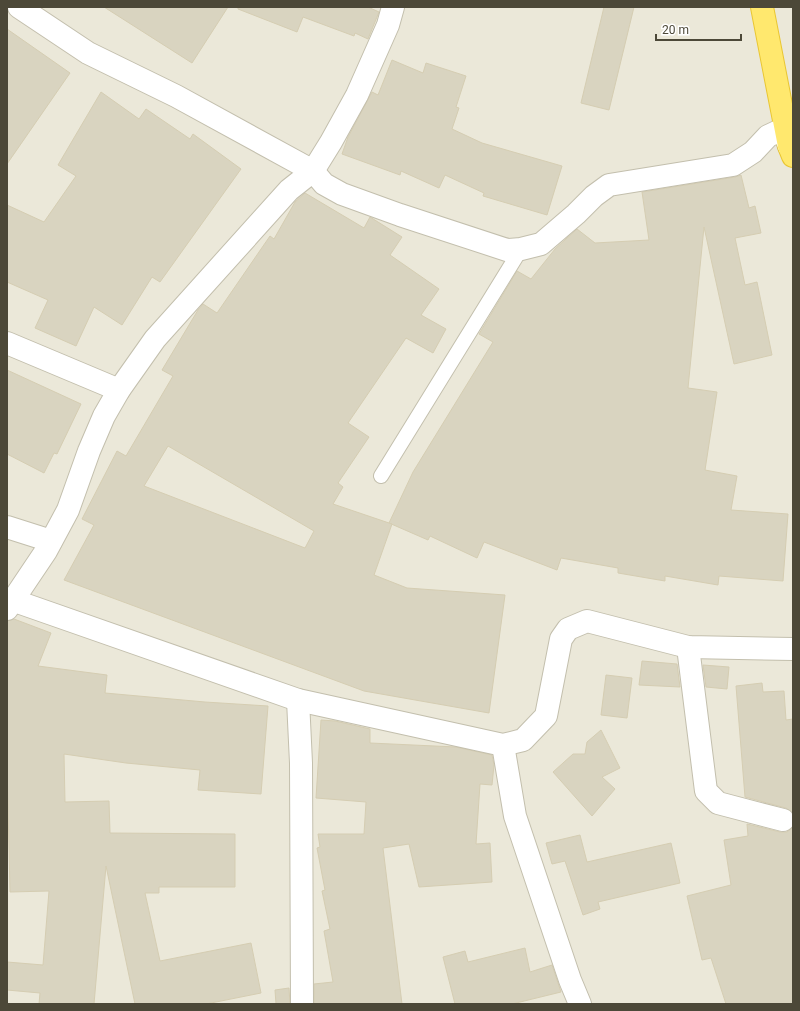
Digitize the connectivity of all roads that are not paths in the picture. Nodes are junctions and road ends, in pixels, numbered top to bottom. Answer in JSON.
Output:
{"nodes":[{"id":1,"x":19,"y":7,"type":"edge"},
{"id":2,"x":393,"y":7,"type":"edge"},
{"id":3,"x":762,"y":7,"type":"edge"},
{"id":4,"x":791,"y":151,"type":"edge"},
{"id":5,"x":313,"y":170,"type":"junction"},
{"id":6,"x":521,"y":249,"type":"junction"},
{"id":7,"x":7,"y":343,"type":"edge"},
{"id":8,"x":119,"y":390,"type":"junction"},
{"id":9,"x":381,"y":476,"type":"dead end"},
{"id":10,"x":7,"y":526,"type":"edge"},
{"id":11,"x":51,"y":541,"type":"junction"},
{"id":12,"x":10,"y":604,"type":"edge"},
{"id":13,"x":688,"y":647,"type":"junction"},
{"id":14,"x":793,"y":649,"type":"edge"},
{"id":15,"x":298,"y":700,"type":"junction"},
{"id":16,"x":503,"y":745,"type":"junction"},
{"id":17,"x":783,"y":820,"type":"dead end"},
{"id":18,"x":302,"y":1004,"type":"edge"},
{"id":19,"x":580,"y":1004,"type":"edge"}],
"edges":[{"from":1,"to":5,"type":"street"},
{"from":2,"to":5,"type":"street"},
{"from":3,"to":4,"type":"highway"},
{"from":4,"to":6,"type":"street"},
{"from":5,"to":6,"type":"street"},
{"from":5,"to":8,"type":"street"},
{"from":6,"to":9,"type":"lane"},
{"from":7,"to":8,"type":"street"},
{"from":8,"to":11,"type":"street"},
{"from":10,"to":11,"type":"street"},
{"from":11,"to":12,"type":"street"},
{"from":12,"to":15,"type":"street"},
{"from":13,"to":14,"type":"street"},
{"from":13,"to":16,"type":"street"},
{"from":13,"to":17,"type":"street"},
{"from":15,"to":16,"type":"street"},
{"from":15,"to":18,"type":"street"},
{"from":16,"to":19,"type":"street"}]}
